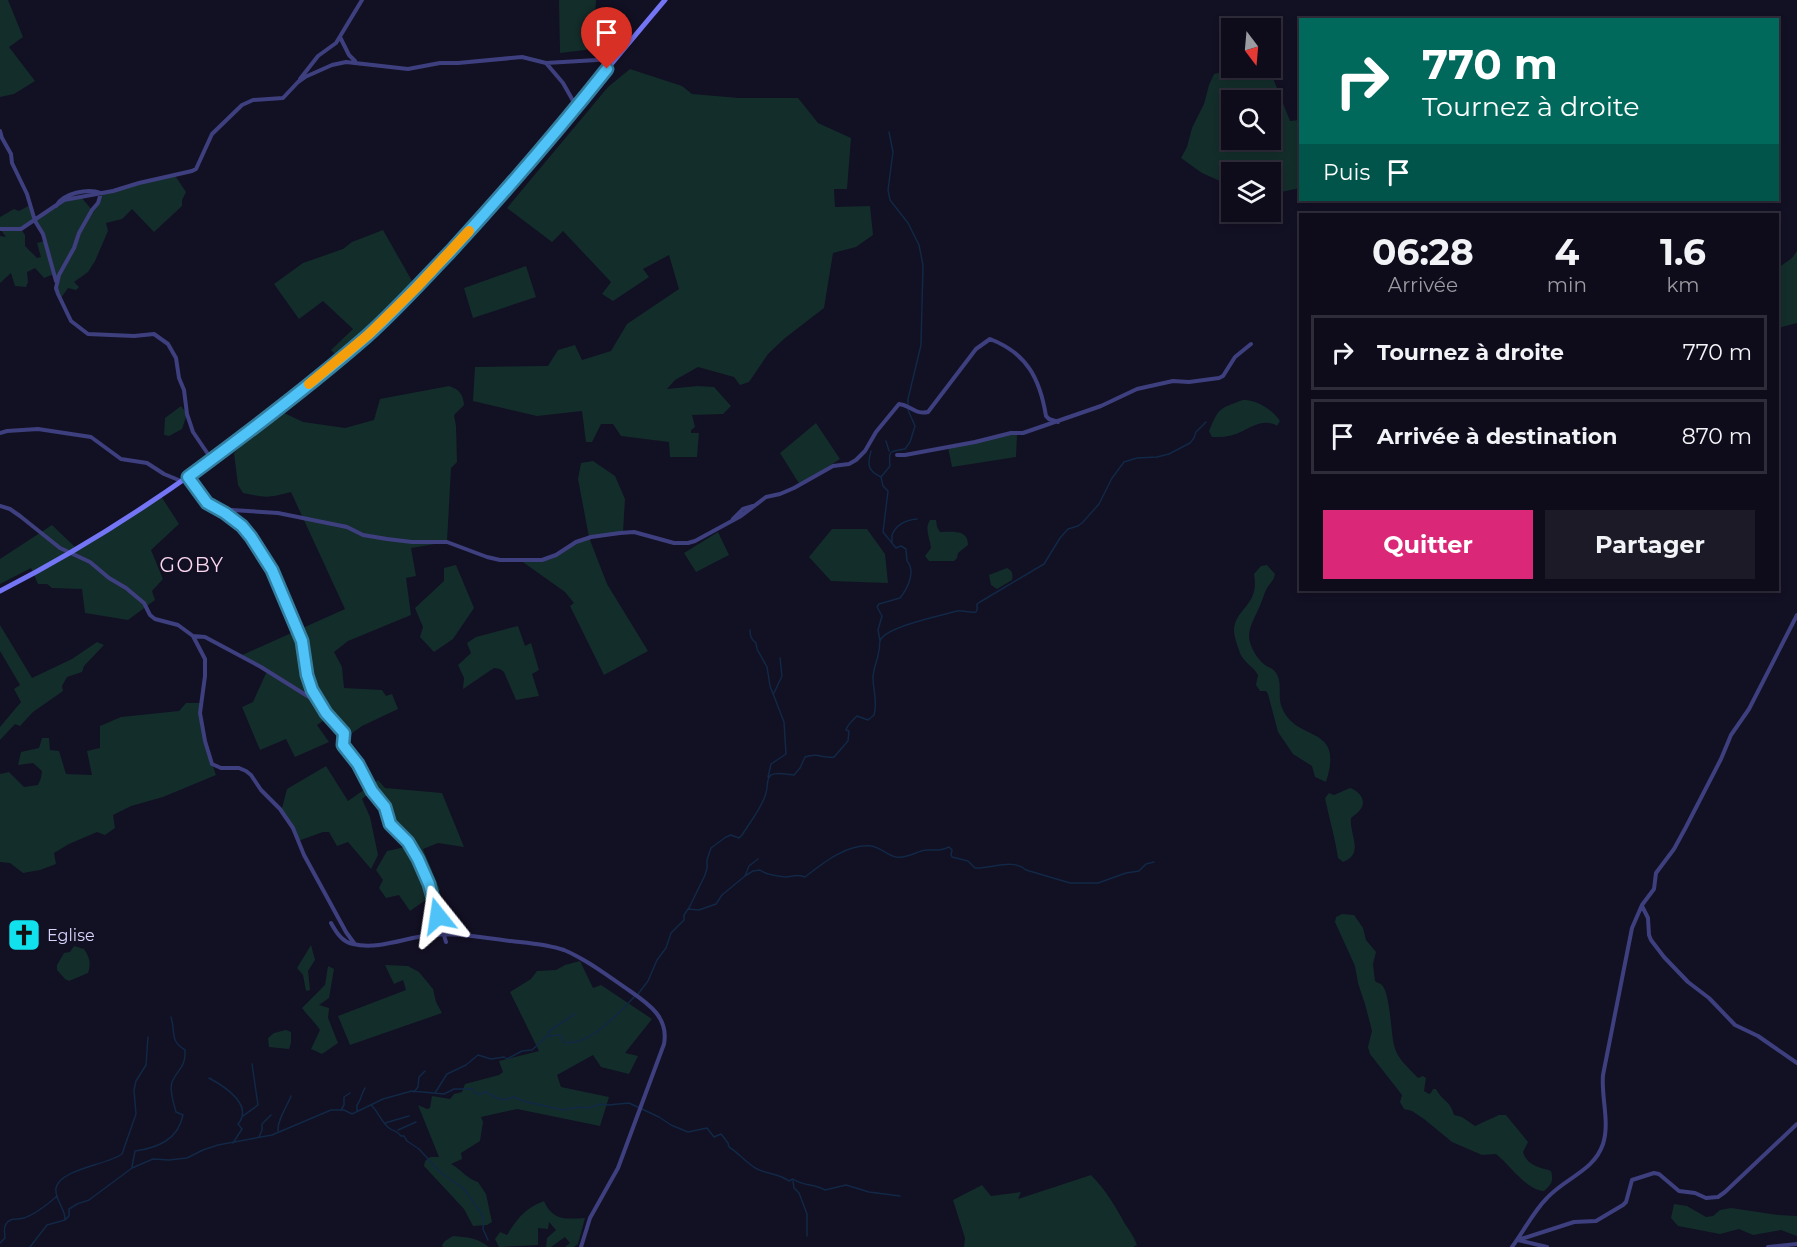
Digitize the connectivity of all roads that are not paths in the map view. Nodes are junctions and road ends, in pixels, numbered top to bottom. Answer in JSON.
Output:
{"nodes":[{"id":1,"x":362,"y":0,"type":"edge"},
{"id":2,"x":665,"y":0,"type":"edge"},
{"id":3,"x":340,"y":36,"type":"junction"},
{"id":4,"x":614,"y":59,"type":"junction"},
{"id":5,"x":356,"y":62,"type":"junction"},
{"id":6,"x":546,"y":63,"type":"junction"},
{"id":7,"x":298,"y":82,"type":"junction"},
{"id":8,"x":576,"y":106,"type":"junction"},
{"id":9,"x":0,"y":131,"type":"edge"},
{"id":10,"x":101,"y":193,"type":"junction"},
{"id":11,"x":35,"y":221,"type":"junction"},
{"id":12,"x":0,"y":229,"type":"edge"},
{"id":13,"x":56,"y":282,"type":"junction"},
{"id":14,"x":1251,"y":344,"type":"dead end"},
{"id":15,"x":1058,"y":422,"type":"junction"},
{"id":16,"x":0,"y":433,"type":"edge"},
{"id":17,"x":897,"y":455,"type":"dead end"},
{"id":18,"x":212,"y":460,"type":"junction"},
{"id":19,"x":188,"y":477,"type":"junction"},
{"id":20,"x":183,"y":481,"type":"junction"},
{"id":21,"x":0,"y":506,"type":"edge"},
{"id":22,"x":216,"y":509,"type":"junction"},
{"id":23,"x":70,"y":551,"type":"junction"},
{"id":24,"x":0,"y":591,"type":"edge"},
{"id":25,"x":1797,"y":615,"type":"edge"},
{"id":26,"x":193,"y":636,"type":"junction"},
{"id":27,"x":326,"y":713,"type":"junction"},
{"id":28,"x":1642,"y":905,"type":"junction"},
{"id":29,"x":331,"y":923,"type":"dead end"},
{"id":30,"x":443,"y":934,"type":"junction"},
{"id":31,"x":446,"y":942,"type":"dead end"},
{"id":32,"x":360,"y":945,"type":"junction"},
{"id":33,"x":1797,"y":1063,"type":"edge"},
{"id":34,"x":1797,"y":1124,"type":"edge"},
{"id":35,"x":1517,"y":1240,"type":"junction"},
{"id":36,"x":1523,"y":1242,"type":"junction"},
{"id":37,"x":1797,"y":1244,"type":"edge"},
{"id":38,"x":581,"y":1247,"type":"edge"},
{"id":39,"x":1512,"y":1247,"type":"edge"},
{"id":40,"x":1531,"y":1247,"type":"edge"},
{"id":41,"x":1547,"y":1247,"type":"edge"},
{"id":42,"x":1768,"y":1247,"type":"edge"}],
"edges":[{"from":1,"to":3,"type":"street"},
{"from":2,"to":4,"type":"main road"},
{"from":3,"to":5,"type":"street"},
{"from":3,"to":7,"type":"street"},
{"from":4,"to":6,"type":"street"},
{"from":4,"to":8,"type":"main road"},
{"from":5,"to":6,"type":"street"},
{"from":5,"to":7,"type":"street"},
{"from":6,"to":8,"type":"street"},
{"from":7,"to":10,"type":"street"},
{"from":8,"to":18,"type":"main road"},
{"from":9,"to":11,"type":"street"},
{"from":10,"to":11,"type":"street"},
{"from":10,"to":13,"type":"street"},
{"from":11,"to":12,"type":"street"},
{"from":11,"to":13,"type":"street"},
{"from":13,"to":18,"type":"street"},
{"from":14,"to":15,"type":"street"},
{"from":15,"to":17,"type":"street"},
{"from":15,"to":22,"type":"street"},
{"from":16,"to":20,"type":"street"},
{"from":18,"to":19,"type":"main road"},
{"from":19,"to":20,"type":"main road"},
{"from":19,"to":22,"type":"street"},
{"from":20,"to":23,"type":"main road"},
{"from":21,"to":23,"type":"street"},
{"from":22,"to":27,"type":"street"},
{"from":23,"to":24,"type":"main road"},
{"from":23,"to":26,"type":"street"},
{"from":25,"to":28,"type":"street"},
{"from":26,"to":27,"type":"street"},
{"from":26,"to":32,"type":"street"},
{"from":27,"to":30,"type":"street"},
{"from":28,"to":33,"type":"street"},
{"from":28,"to":35,"type":"street"},
{"from":29,"to":32,"type":"street"},
{"from":30,"to":31,"type":"street"},
{"from":30,"to":32,"type":"street"},
{"from":30,"to":38,"type":"street"},
{"from":34,"to":35,"type":"street"},
{"from":35,"to":36,"type":"street"},
{"from":35,"to":39,"type":"street"},
{"from":36,"to":40,"type":"street"},
{"from":36,"to":41,"type":"street"},
{"from":37,"to":42,"type":"street"}]}
